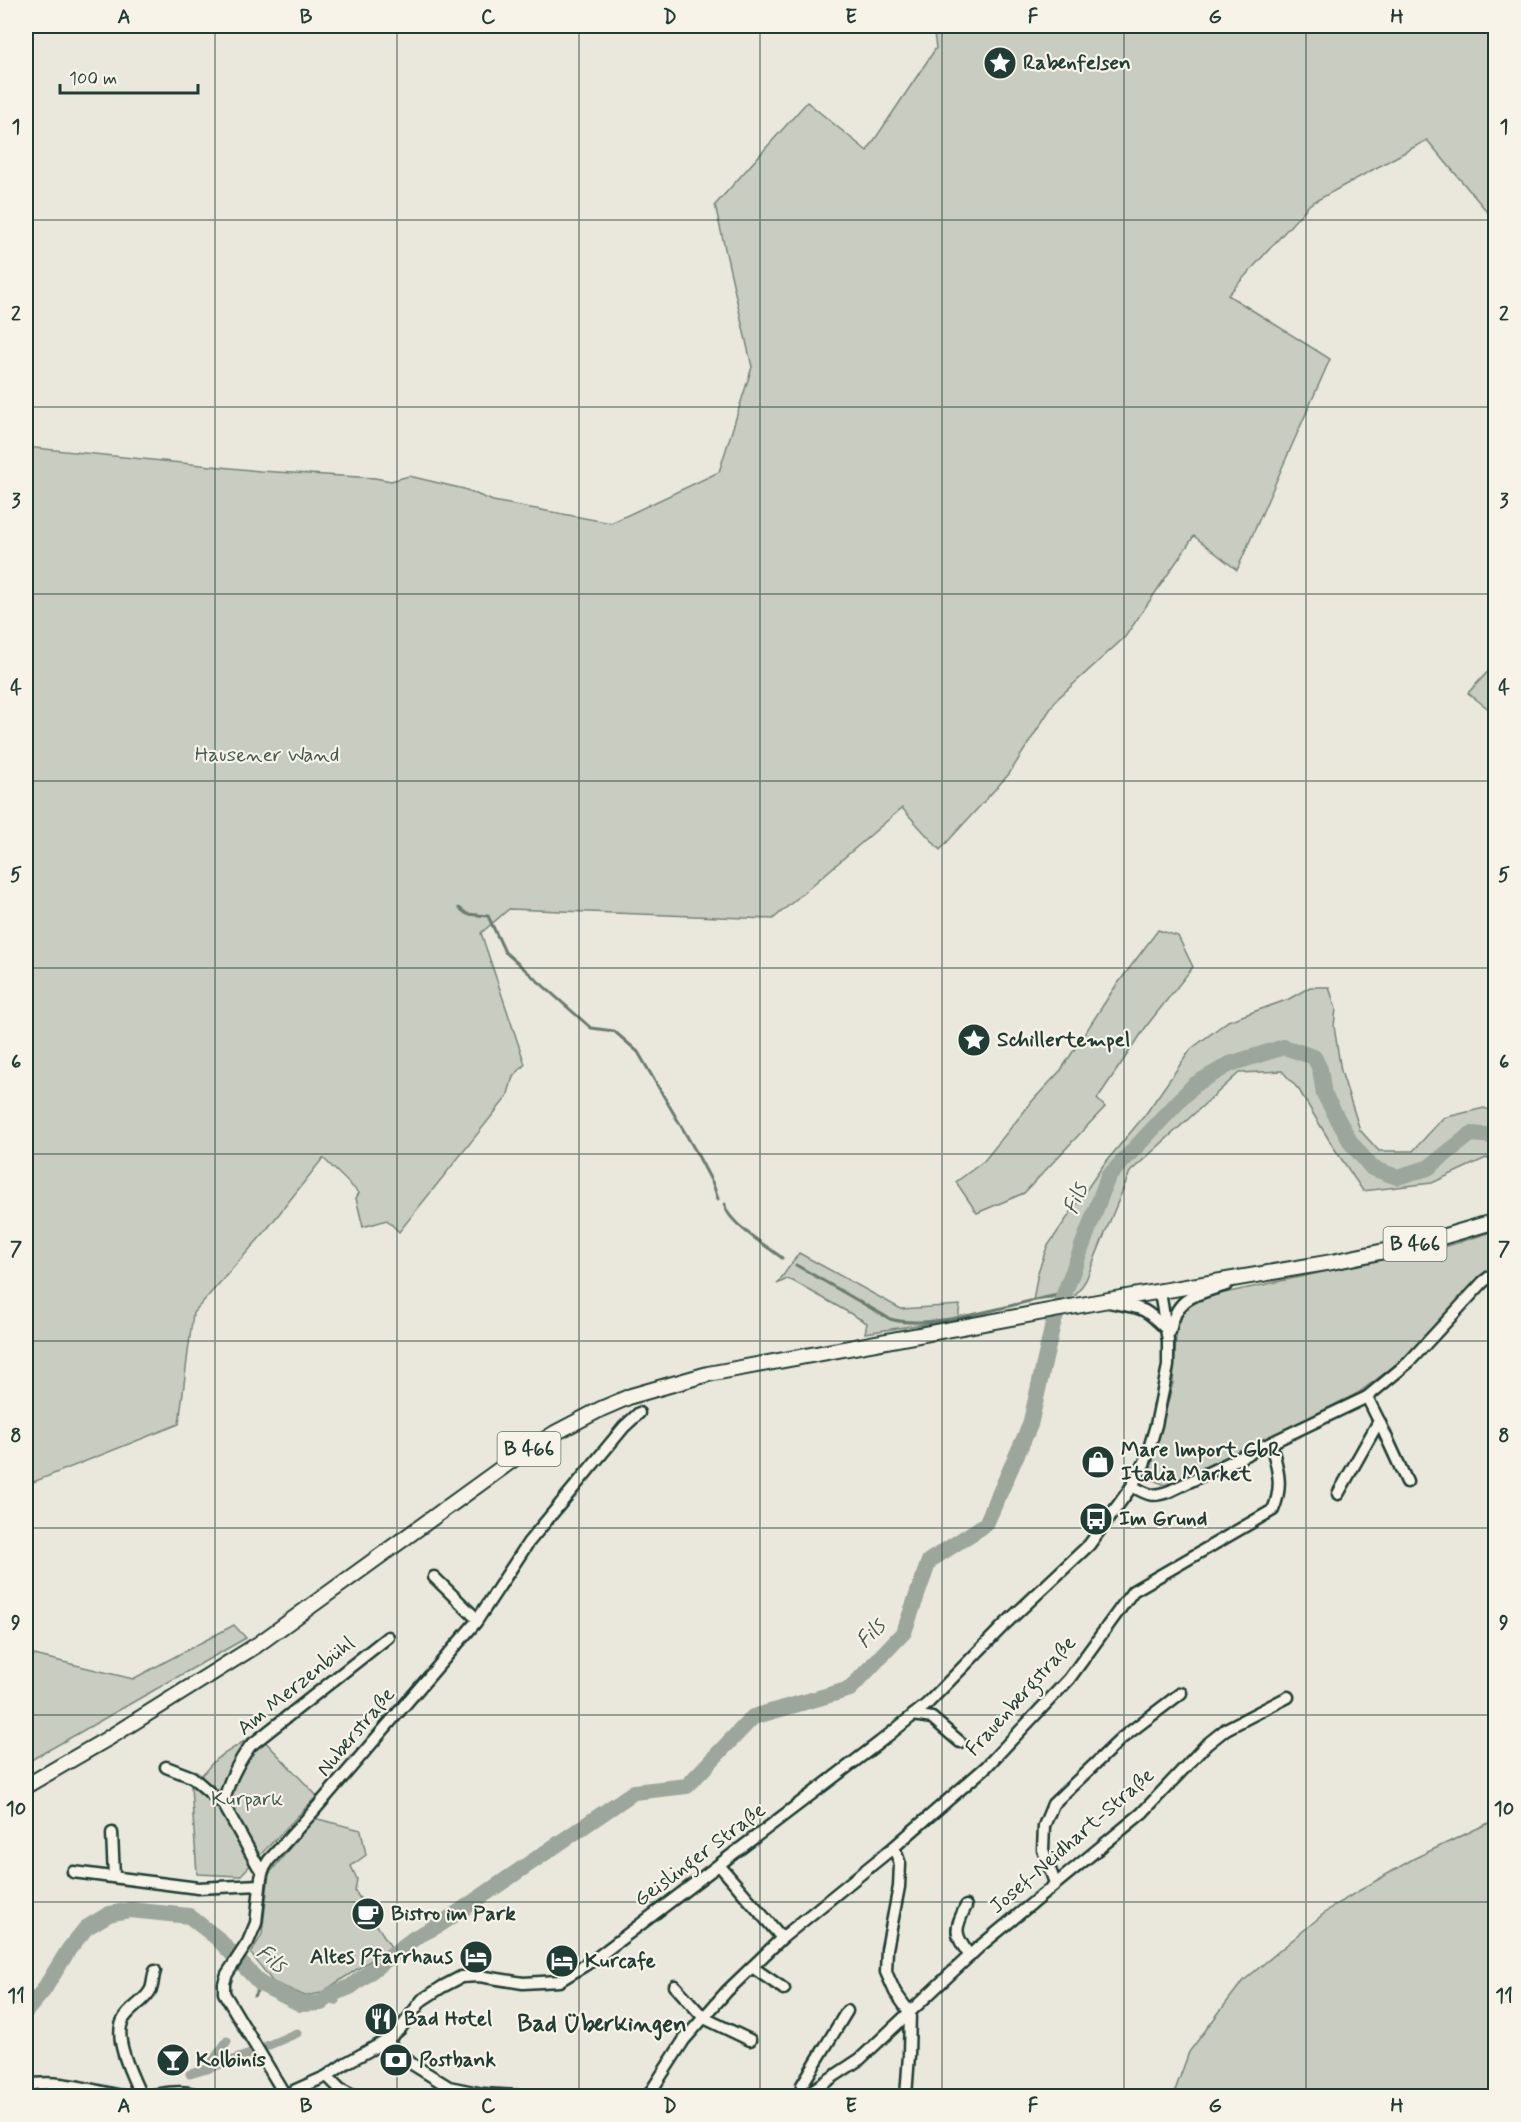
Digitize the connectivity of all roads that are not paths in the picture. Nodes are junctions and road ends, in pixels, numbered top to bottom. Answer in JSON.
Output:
{"nodes":[{"id":1,"x":1496,"y":1221,"type":"edge"},
{"id":2,"x":1496,"y":1272,"type":"edge"},
{"id":3,"x":1255,"y":1276,"type":"junction"},
{"id":4,"x":1160,"y":1292,"type":"junction"},
{"id":5,"x":1103,"y":1301,"type":"junction"},
{"id":6,"x":1166,"y":1329,"type":"junction"},
{"id":7,"x":1168,"y":1341,"type":"junction"},
{"id":8,"x":1367,"y":1397,"type":"junction"},
{"id":9,"x":639,"y":1413,"type":"dead end"},
{"id":10,"x":1379,"y":1421,"type":"junction"},
{"id":11,"x":1271,"y":1443,"type":"junction"},
{"id":12,"x":1407,"y":1482,"type":"dead end"},
{"id":13,"x":1132,"y":1486,"type":"junction"},
{"id":14,"x":1338,"y":1494,"type":"dead end"},
{"id":15,"x":434,"y":1577,"type":"dead end"},
{"id":16,"x":477,"y":1619,"type":"junction"},
{"id":17,"x":388,"y":1637,"type":"dead end"},
{"id":18,"x":1180,"y":1693,"type":"dead end"},
{"id":19,"x":1288,"y":1697,"type":"dead end"},
{"id":20,"x":913,"y":1715,"type":"junction"},
{"id":21,"x":960,"y":1742,"type":"dead end"},
{"id":22,"x":166,"y":1767,"type":"dead end"},
{"id":23,"x":26,"y":1786,"type":"edge"},
{"id":24,"x":224,"y":1805,"type":"junction"},
{"id":25,"x":112,"y":1833,"type":"dead end"},
{"id":26,"x":894,"y":1846,"type":"junction"},
{"id":27,"x":718,"y":1865,"type":"junction"},
{"id":28,"x":263,"y":1870,"type":"junction"},
{"id":29,"x":73,"y":1872,"type":"dead end"},
{"id":30,"x":114,"y":1877,"type":"junction"},
{"id":31,"x":1055,"y":1882,"type":"junction"},
{"id":32,"x":260,"y":1885,"type":"junction"},
{"id":33,"x":966,"y":1906,"type":"dead end"},
{"id":34,"x":782,"y":1938,"type":"junction"},
{"id":35,"x":970,"y":1956,"type":"junction"},
{"id":36,"x":752,"y":1967,"type":"junction"},
{"id":37,"x":155,"y":1971,"type":"dead end"},
{"id":38,"x":675,"y":1986,"type":"dead end"},
{"id":39,"x":784,"y":1989,"type":"dead end"},
{"id":40,"x":847,"y":2010,"type":"dead end"},
{"id":41,"x":910,"y":2013,"type":"junction"},
{"id":42,"x":704,"y":2018,"type":"junction"},
{"id":43,"x":750,"y":2040,"type":"dead end"},
{"id":44,"x":386,"y":2041,"type":"junction"},
{"id":45,"x":327,"y":2076,"type":"junction"},
{"id":46,"x":26,"y":2085,"type":"edge"},
{"id":47,"x":141,"y":2096,"type":"edge"},
{"id":48,"x":284,"y":2096,"type":"edge"},
{"id":49,"x":201,"y":2097,"type":"edge"},
{"id":50,"x":352,"y":2097,"type":"edge"},
{"id":51,"x":518,"y":2097,"type":"edge"},
{"id":52,"x":648,"y":2097,"type":"edge"},
{"id":53,"x":803,"y":2097,"type":"edge"},
{"id":54,"x":906,"y":2097,"type":"edge"}],
"edges":[{"from":1,"to":3,"type":"main road","number":"B 466"},
{"from":2,"to":8,"type":"street"},
{"from":3,"to":4,"type":"main road","number":"B 466"},
{"from":3,"to":7,"type":"street","name":"Geislinger Straße"},
{"from":4,"to":5,"type":"main road","number":"B 466"},
{"from":4,"to":6,"type":"street","name":"Geislinger Straße"},
{"from":5,"to":6,"type":"street"},
{"from":5,"to":23,"type":"main road","number":"B 466"},
{"from":6,"to":7,"type":"street","name":"Geislinger Straße"},
{"from":7,"to":13,"type":"street","name":"Geislinger Straße"},
{"from":8,"to":10,"type":"street"},
{"from":8,"to":11,"type":"street"},
{"from":9,"to":16,"type":"street","name":"Nuberstraße"},
{"from":10,"to":12,"type":"street"},
{"from":10,"to":14,"type":"street"},
{"from":11,"to":13,"type":"street"},
{"from":11,"to":26,"type":"street","name":"Frauenbergstraße"},
{"from":13,"to":20,"type":"street","name":"Geislinger Straße"},
{"from":15,"to":16,"type":"street"},
{"from":16,"to":28,"type":"street","name":"Nuberstraße"},
{"from":17,"to":24,"type":"street","name":"Am Merzenbühl"},
{"from":18,"to":31,"type":"street"},
{"from":19,"to":31,"type":"street","name":"Josef-Neidhart-Straße"},
{"from":20,"to":21,"type":"street"},
{"from":20,"to":27,"type":"street","name":"Geislinger Straße"},
{"from":22,"to":24,"type":"street"},
{"from":24,"to":28,"type":"street"},
{"from":25,"to":30,"type":"street"},
{"from":26,"to":34,"type":"street","name":"Frauenbergstraße"},
{"from":26,"to":41,"type":"street"},
{"from":27,"to":34,"type":"street"},
{"from":27,"to":44,"type":"street","name":"Geislinger Straße"},
{"from":28,"to":32,"type":"street"},
{"from":29,"to":30,"type":"street"},
{"from":30,"to":32,"type":"street"},
{"from":31,"to":35,"type":"street","name":"Josef-Neidhart-Straße"},
{"from":32,"to":48,"type":"street"},
{"from":33,"to":35,"type":"street","name":"Josef-Neidhart-Straße"},
{"from":34,"to":36,"type":"street","name":"Frauenbergstraße"},
{"from":35,"to":41,"type":"street","name":"Josef-Neidhart-Straße"},
{"from":36,"to":39,"type":"street"},
{"from":36,"to":42,"type":"street","name":"Frauenbergstraße"},
{"from":37,"to":47,"type":"street"},
{"from":38,"to":42,"type":"street"},
{"from":40,"to":53,"type":"street","name":"Josef-Neidhart-Straße"},
{"from":41,"to":53,"type":"street","name":"Josef-Neidhart-Straße"},
{"from":41,"to":54,"type":"street"},
{"from":42,"to":43,"type":"street"},
{"from":42,"to":52,"type":"street","name":"Frauenbergstraße"},
{"from":44,"to":45,"type":"street","name":"Geislinger Straße"},
{"from":44,"to":51,"type":"street"},
{"from":45,"to":48,"type":"street","name":"Geislinger Straße"},
{"from":45,"to":50,"type":"street"},
{"from":46,"to":47,"type":"street"},
{"from":47,"to":49,"type":"street"}]}
